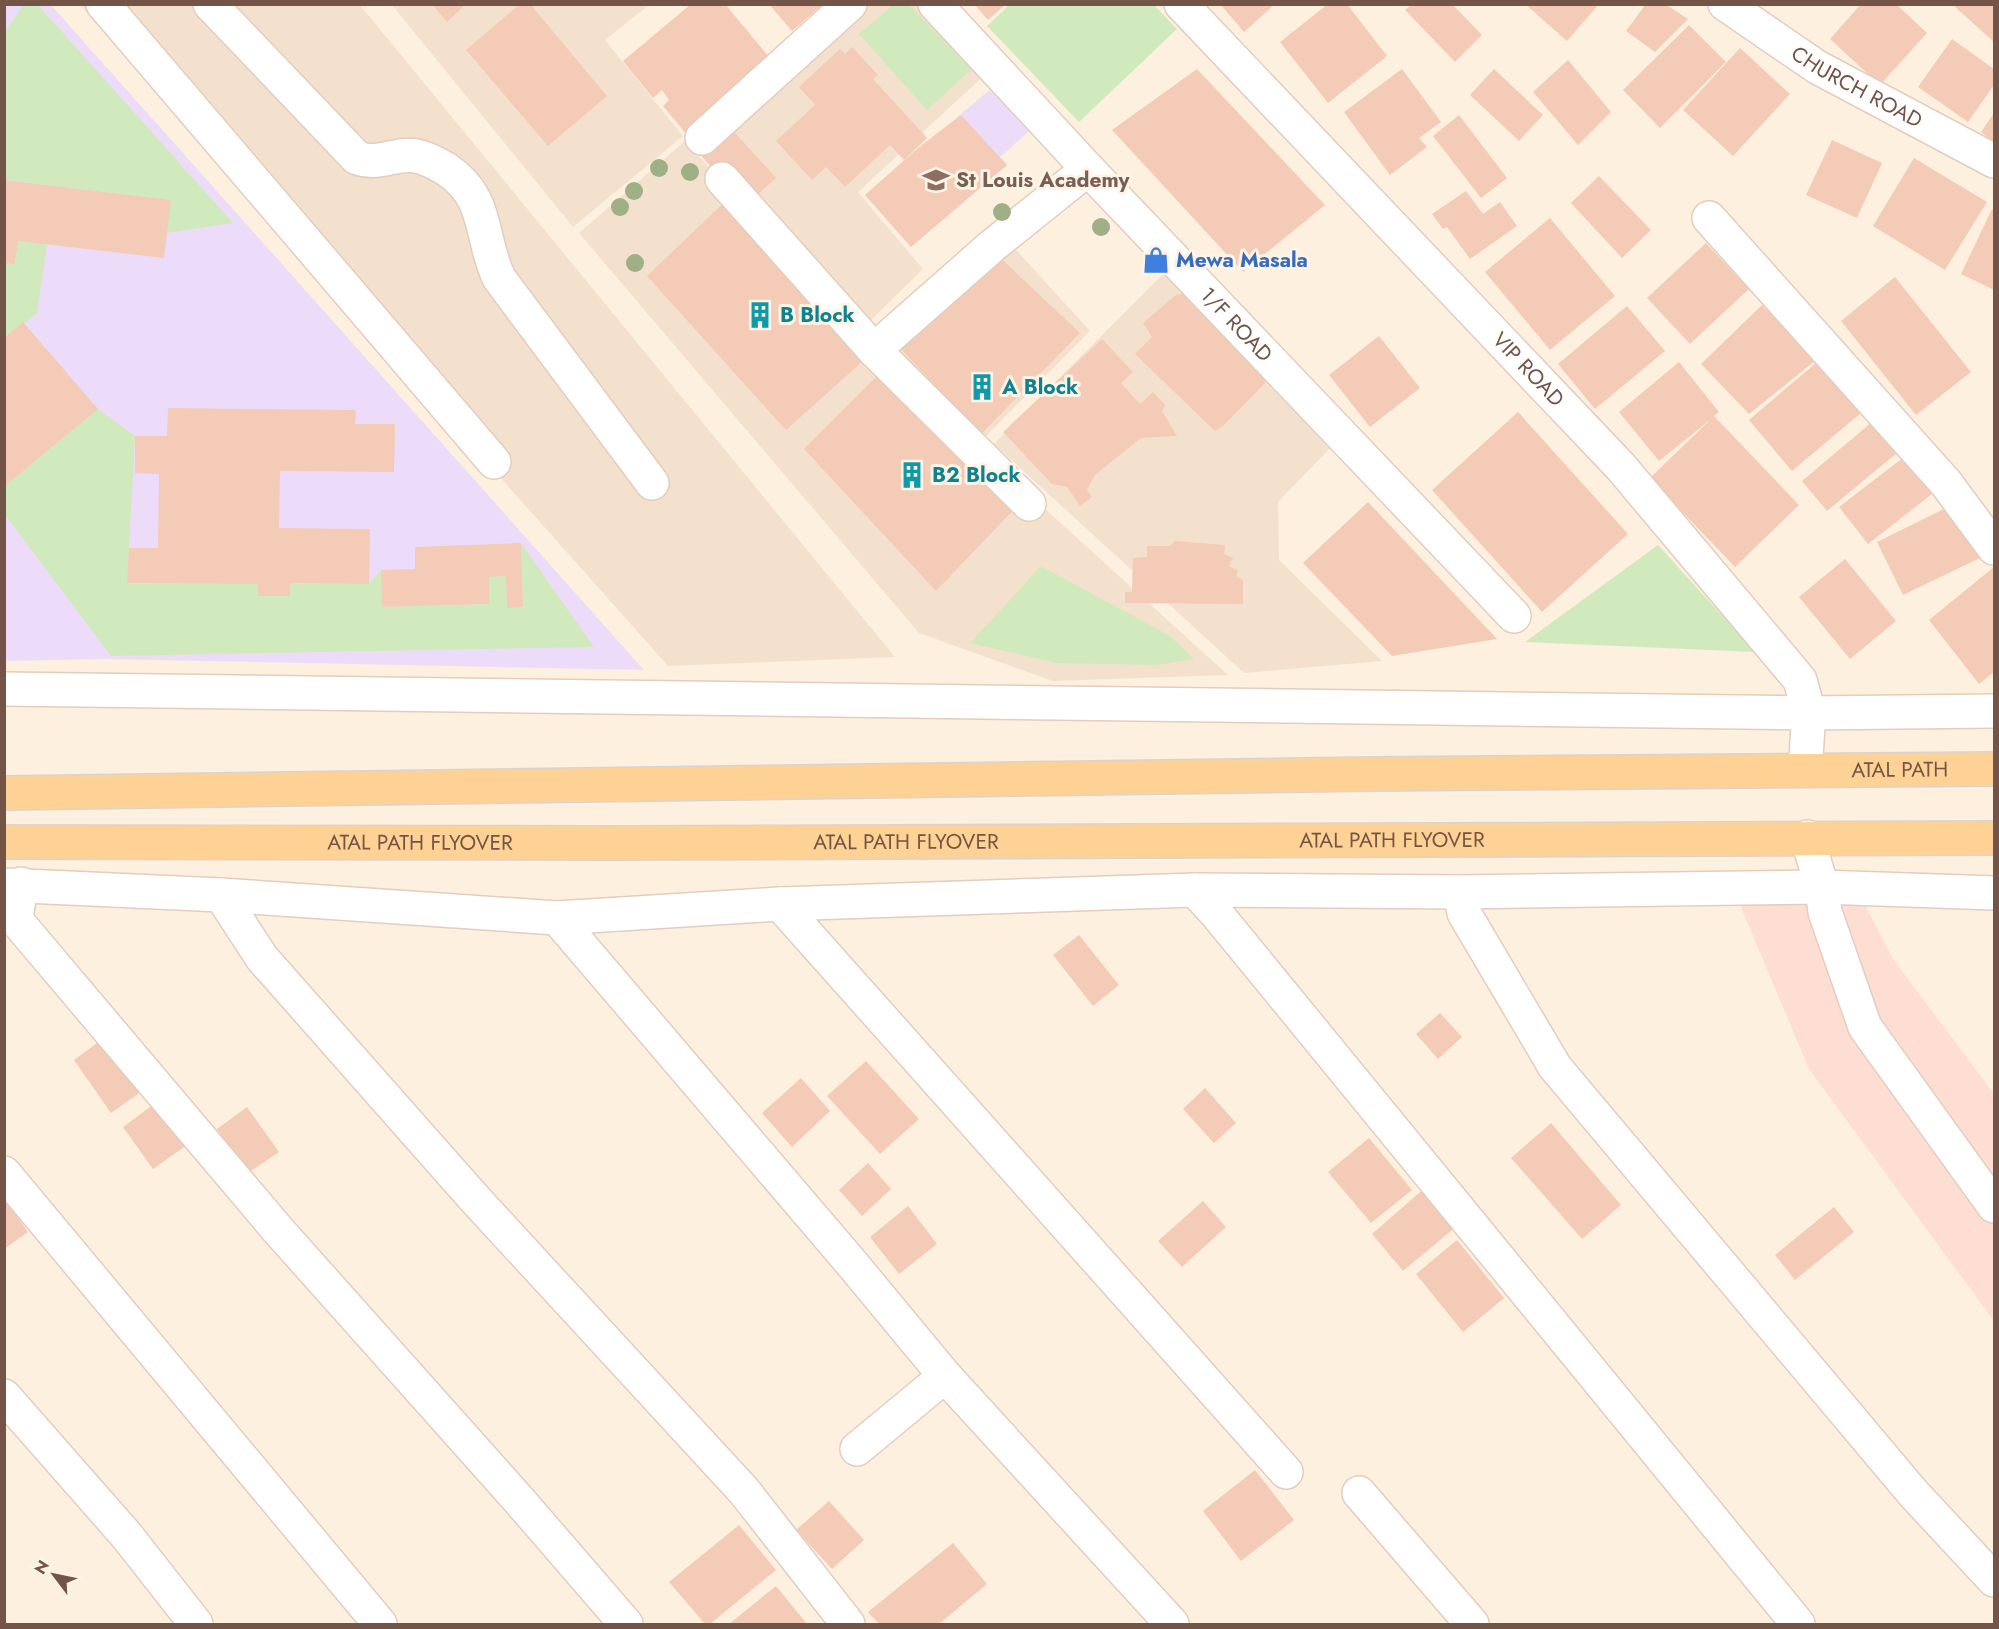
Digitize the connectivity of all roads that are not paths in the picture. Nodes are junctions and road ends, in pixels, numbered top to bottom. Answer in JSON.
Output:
{"nodes":[{"id":1,"x":103,"y":4,"type":"edge"},
{"id":2,"x":210,"y":4,"type":"edge"},
{"id":3,"x":850,"y":4,"type":"edge"},
{"id":4,"x":935,"y":4,"type":"edge"},
{"id":5,"x":1181,"y":4,"type":"edge"},
{"id":6,"x":1725,"y":4,"type":"edge"},
{"id":7,"x":702,"y":138,"type":"dead end"},
{"id":8,"x":1995,"y":160,"type":"edge"},
{"id":9,"x":1088,"y":169,"type":"junction"},
{"id":10,"x":722,"y":179,"type":"dead end"},
{"id":11,"x":1709,"y":218,"type":"dead end"},
{"id":12,"x":874,"y":350,"type":"junction"},
{"id":13,"x":494,"y":462,"type":"dead end"},
{"id":14,"x":652,"y":483,"type":"dead end"},
{"id":15,"x":1029,"y":504,"type":"dead end"},
{"id":16,"x":1995,"y":548,"type":"edge"},
{"id":17,"x":1514,"y":616,"type":"dead end"},
{"id":18,"x":4,"y":689,"type":"edge"},
{"id":19,"x":1995,"y":711,"type":"edge"},
{"id":20,"x":1809,"y":713,"type":"junction"},
{"id":21,"x":1995,"y":769,"type":"edge"},
{"id":22,"x":1805,"y":770,"type":"junction"},
{"id":23,"x":4,"y":793,"type":"edge"},
{"id":24,"x":1807,"y":837,"type":"junction"},
{"id":25,"x":1995,"y":838,"type":"edge"},
{"id":26,"x":4,"y":842,"type":"edge"},
{"id":27,"x":13,"y":885,"type":"edge"},
{"id":28,"x":1822,"y":887,"type":"junction"},
{"id":29,"x":1196,"y":890,"type":"junction"},
{"id":30,"x":1460,"y":892,"type":"junction"},
{"id":31,"x":1995,"y":893,"type":"edge"},
{"id":32,"x":221,"y":895,"type":"junction"},
{"id":33,"x":780,"y":904,"type":"junction"},
{"id":34,"x":557,"y":918,"type":"junction"},
{"id":35,"x":4,"y":1173,"type":"edge"},
{"id":36,"x":1995,"y":1206,"type":"edge"},
{"id":37,"x":945,"y":1376,"type":"junction"},
{"id":38,"x":4,"y":1396,"type":"edge"},
{"id":39,"x":857,"y":1449,"type":"dead end"},
{"id":40,"x":1286,"y":1472,"type":"dead end"},
{"id":41,"x":1359,"y":1493,"type":"dead end"},
{"id":42,"x":1995,"y":1580,"type":"edge"},
{"id":43,"x":196,"y":1624,"type":"edge"},
{"id":44,"x":380,"y":1624,"type":"edge"},
{"id":45,"x":626,"y":1624,"type":"edge"},
{"id":46,"x":848,"y":1624,"type":"edge"},
{"id":47,"x":1172,"y":1624,"type":"edge"},
{"id":48,"x":1472,"y":1624,"type":"edge"},
{"id":49,"x":1798,"y":1624,"type":"edge"}],
"edges":[{"from":1,"to":13,"type":"street"},
{"from":2,"to":14,"type":"street"},
{"from":3,"to":7,"type":"street"},
{"from":4,"to":9,"type":"street","name":"1/F ROAD"},
{"from":5,"to":20,"type":"street","name":"VIP ROAD"},
{"from":6,"to":8,"type":"street","name":"CHURCH ROAD"},
{"from":9,"to":12,"type":"street"},
{"from":9,"to":17,"type":"street","name":"1/F ROAD"},
{"from":10,"to":12,"type":"street"},
{"from":11,"to":16,"type":"street"},
{"from":12,"to":15,"type":"street"},
{"from":18,"to":20,"type":"street"},
{"from":19,"to":20,"type":"street"},
{"from":20,"to":22,"type":"street","name":"VIP ROAD"},
{"from":21,"to":22,"type":"main road","name":"ATAL PATH"},
{"from":22,"to":23,"type":"main road"},
{"from":24,"to":25,"type":"main road"},
{"from":24,"to":26,"type":"main road","name":"ATAL PATH FLYOVER"},
{"from":24,"to":28,"type":"street"},
{"from":27,"to":32,"type":"street"},
{"from":27,"to":45,"type":"street"},
{"from":28,"to":30,"type":"street"},
{"from":28,"to":31,"type":"street"},
{"from":28,"to":36,"type":"street"},
{"from":29,"to":30,"type":"street"},
{"from":29,"to":33,"type":"street"},
{"from":29,"to":49,"type":"street"},
{"from":30,"to":42,"type":"street"},
{"from":32,"to":34,"type":"street"},
{"from":32,"to":46,"type":"street"},
{"from":33,"to":34,"type":"street"},
{"from":33,"to":40,"type":"street"},
{"from":34,"to":37,"type":"street"},
{"from":35,"to":44,"type":"street"},
{"from":37,"to":39,"type":"street"},
{"from":37,"to":47,"type":"street"},
{"from":38,"to":43,"type":"street"},
{"from":41,"to":48,"type":"street"}]}
